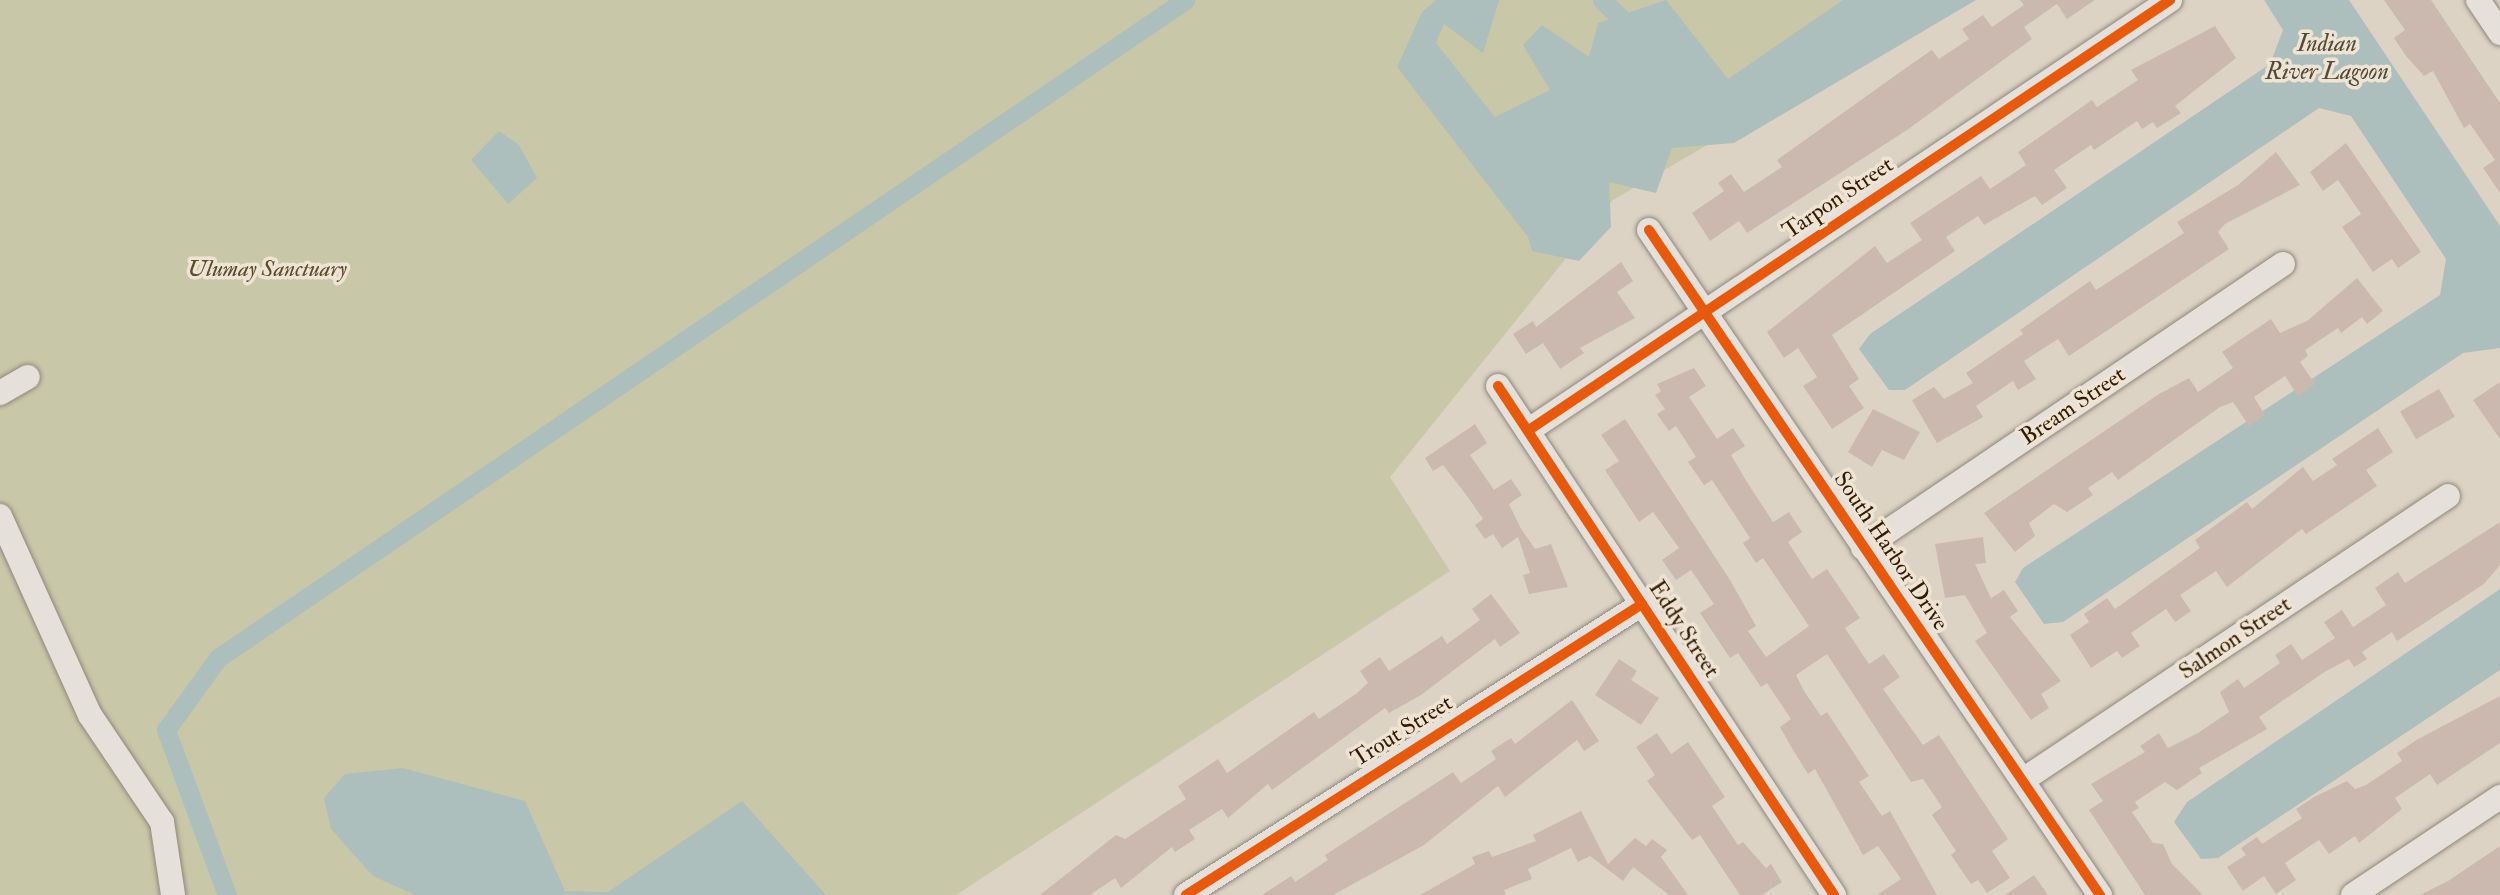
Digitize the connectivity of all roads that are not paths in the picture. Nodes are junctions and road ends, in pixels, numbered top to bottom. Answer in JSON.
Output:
{"nodes":[{"id":1,"x":2170,"y":0,"type":"edge"},
{"id":2,"x":2478,"y":0,"type":"edge"},
{"id":3,"x":2500,"y":33,"type":"edge"},
{"id":4,"x":1649,"y":230,"type":"dead end"},
{"id":5,"x":2283,"y":264,"type":"dead end"},
{"id":6,"x":1703,"y":313,"type":"junction"},
{"id":7,"x":28,"y":377,"type":"dead end"},
{"id":8,"x":1498,"y":386,"type":"dead end"},
{"id":9,"x":0,"y":393,"type":"edge"},
{"id":10,"x":1529,"y":430,"type":"junction"},
{"id":11,"x":2448,"y":496,"type":"dead end"},
{"id":12,"x":0,"y":516,"type":"edge"},
{"id":13,"x":1863,"y":548,"type":"junction"},
{"id":14,"x":1642,"y":604,"type":"junction"},
{"id":15,"x":2023,"y":780,"type":"junction"},
{"id":16,"x":2500,"y":797,"type":"edge"},
{"id":17,"x":173,"y":895,"type":"edge"},
{"id":18,"x":1186,"y":895,"type":"edge"},
{"id":19,"x":1834,"y":895,"type":"edge"},
{"id":20,"x":2100,"y":895,"type":"edge"},
{"id":21,"x":2353,"y":895,"type":"edge"}],
"edges":[{"from":1,"to":6,"type":"street","name":"Tarpon Street"},
{"from":2,"to":3,"type":"street"},
{"from":4,"to":6,"type":"street","name":"South Harbor Drive"},
{"from":5,"to":13,"type":"street","name":"Bream Street"},
{"from":6,"to":10,"type":"street","name":"Tarpon Street"},
{"from":6,"to":13,"type":"street","name":"South Harbor Drive"},
{"from":7,"to":9,"type":"street"},
{"from":8,"to":10,"type":"street","name":"Eddy Street"},
{"from":10,"to":14,"type":"street","name":"Eddy Street"},
{"from":11,"to":15,"type":"street","name":"Salmon Street"},
{"from":12,"to":17,"type":"street"},
{"from":13,"to":15,"type":"street","name":"South Harbor Drive"},
{"from":14,"to":18,"type":"street","name":"Trout Street"},
{"from":14,"to":19,"type":"street","name":"Eddy Street"},
{"from":15,"to":20,"type":"street","name":"South Harbor Drive"},
{"from":16,"to":21,"type":"street"}]}
